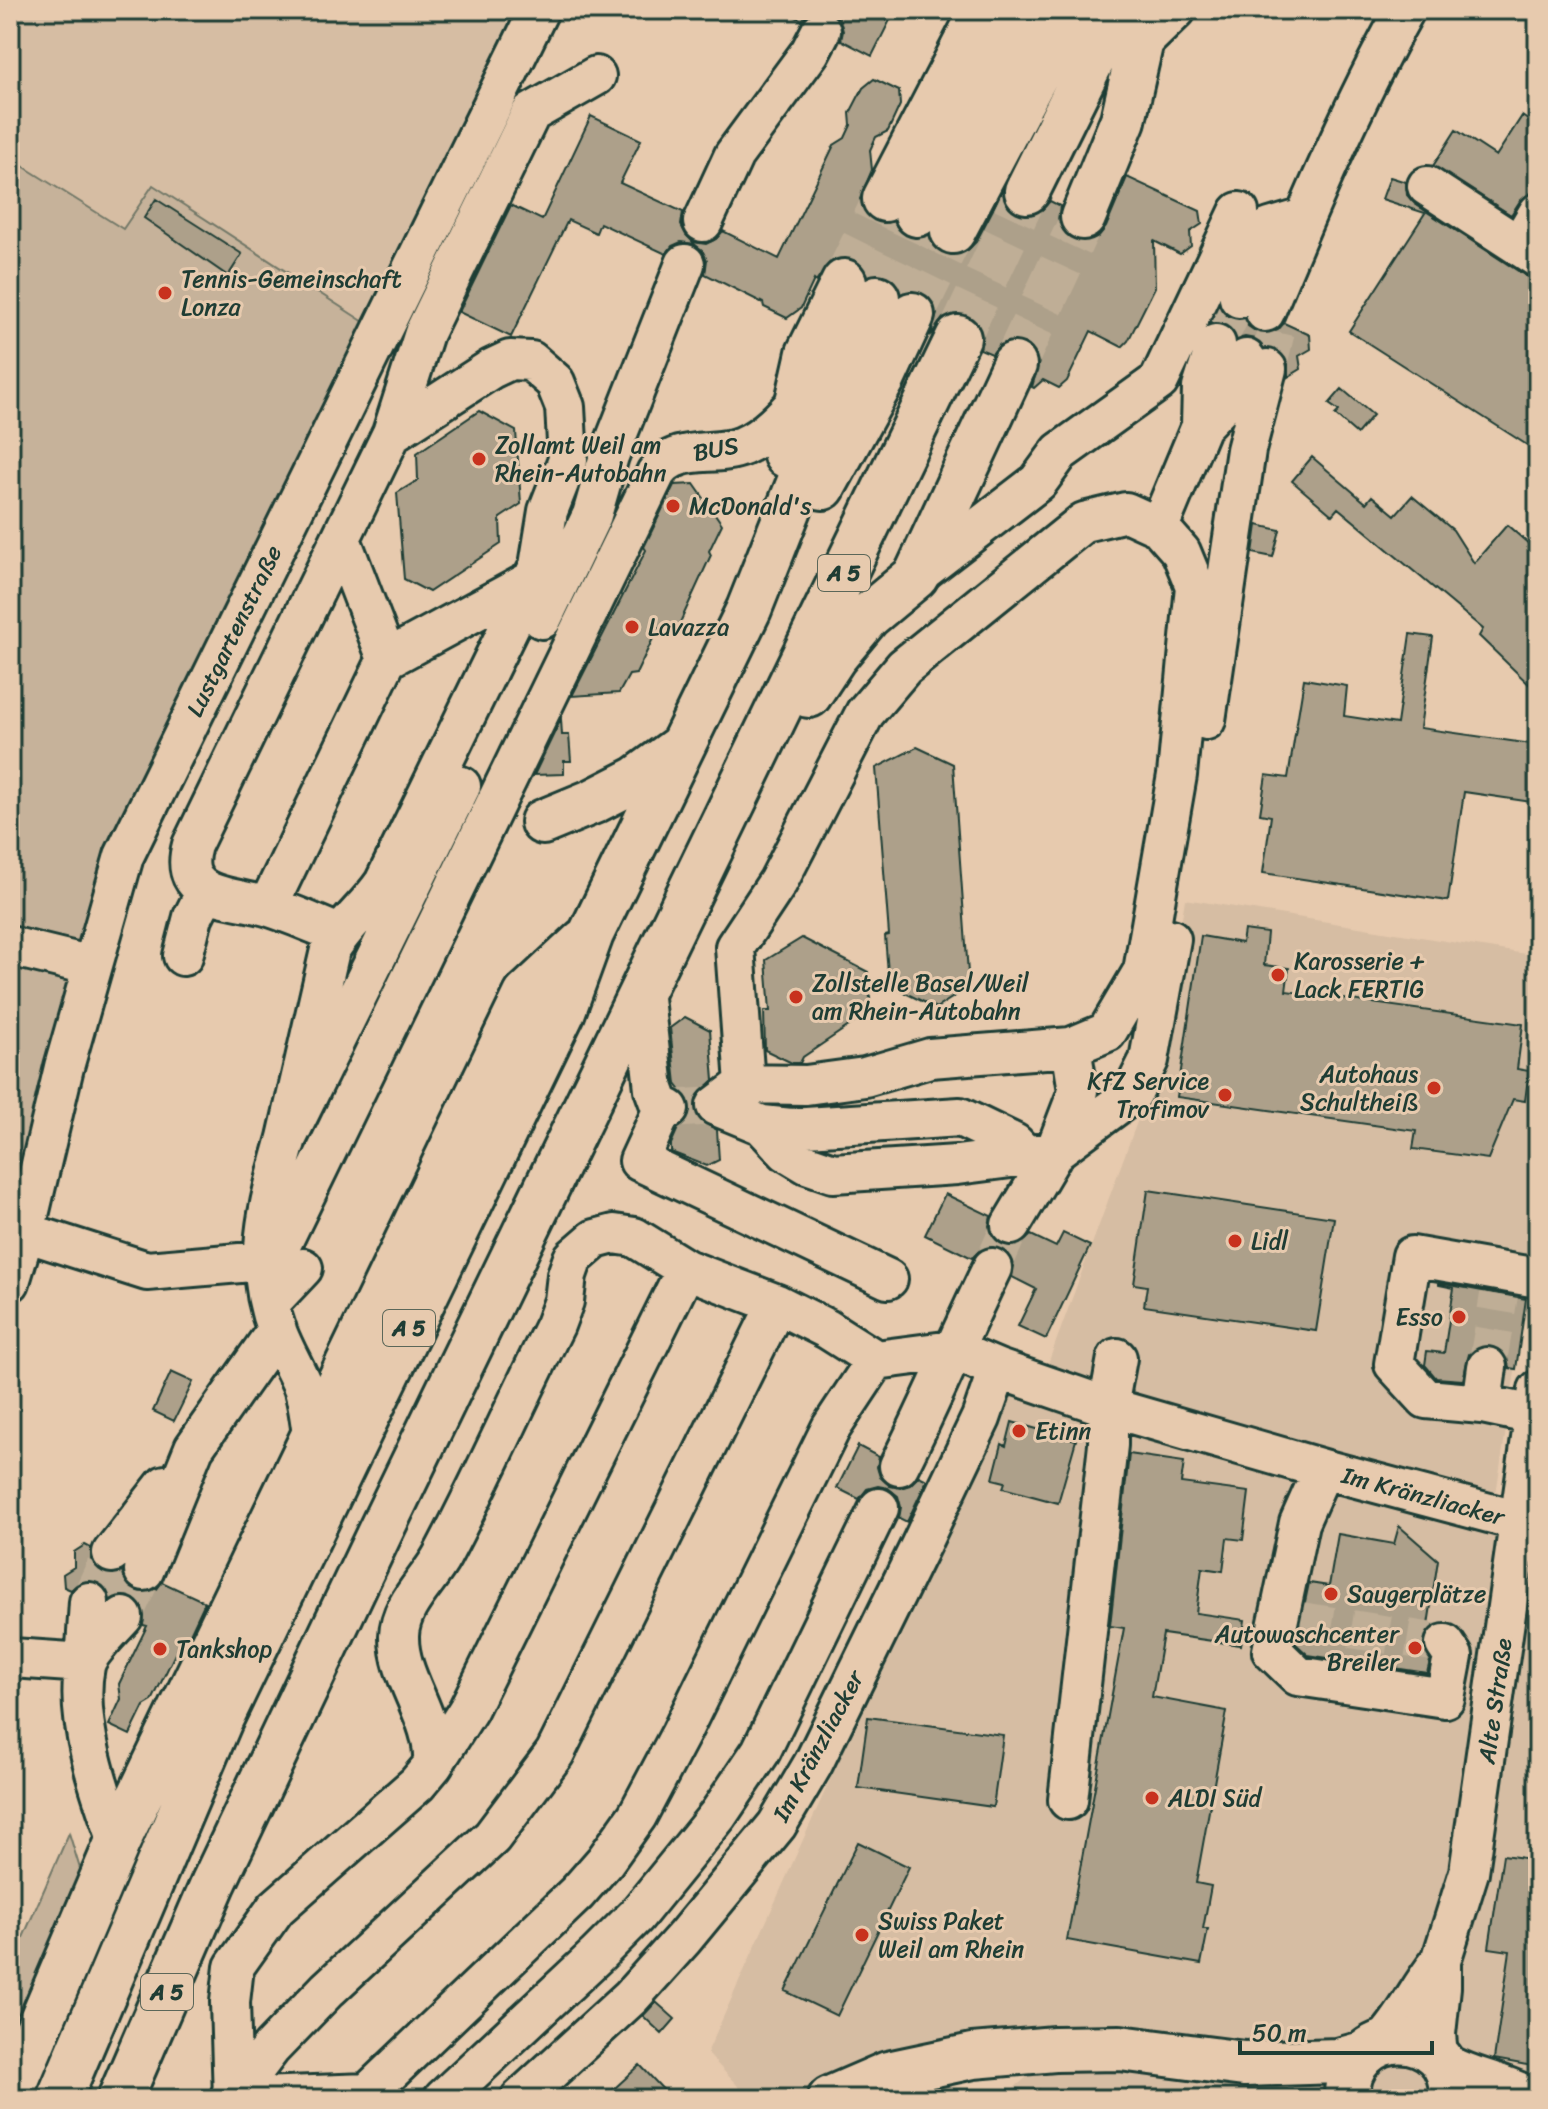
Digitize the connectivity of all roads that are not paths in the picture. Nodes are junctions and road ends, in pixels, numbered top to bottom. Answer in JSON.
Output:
{"nodes":[{"id":1,"x":539,"y":10,"type":"edge"},
{"id":2,"x":983,"y":10,"type":"edge"},
{"id":3,"x":1024,"y":10,"type":"edge"},
{"id":4,"x":1070,"y":10,"type":"edge"},
{"id":5,"x":1176,"y":10,"type":"edge"},
{"id":6,"x":1405,"y":10,"type":"edge"},
{"id":7,"x":1133,"y":22,"type":"edge"},
{"id":8,"x":821,"y":31,"type":"dead end"},
{"id":9,"x":596,"y":76,"type":"dead end"},
{"id":10,"x":1427,"y":186,"type":"dead end"},
{"id":11,"x":1027,"y":191,"type":"tunnel mouth"},
{"id":12,"x":1239,"y":212,"type":"dead end"},
{"id":13,"x":1538,"y":213,"type":"edge"},
{"id":14,"x":918,"y":215,"type":"junction"},
{"id":15,"x":1083,"y":217,"type":"tunnel mouth"},
{"id":16,"x":703,"y":222,"type":"dead end"},
{"id":17,"x":1528,"y":251,"type":"edge"},
{"id":18,"x":685,"y":264,"type":"dead end"},
{"id":19,"x":1261,"y":309,"type":"tunnel mouth"},
{"id":20,"x":958,"y":338,"type":"tunnel mouth"},
{"id":21,"x":1014,"y":365,"type":"tunnel mouth"},
{"id":22,"x":800,"y":398,"type":"junction"},
{"id":23,"x":392,"y":433,"type":"junction"},
{"id":24,"x":609,"y":456,"type":"junction"},
{"id":25,"x":1159,"y":527,"type":"junction"},
{"id":26,"x":341,"y":539,"type":"junction"},
{"id":27,"x":535,"y":574,"type":"junction"},
{"id":28,"x":916,"y":576,"type":"junction"},
{"id":29,"x":749,"y":609,"type":"junction"},
{"id":30,"x":387,"y":659,"type":"junction"},
{"id":31,"x":683,"y":745,"type":"junction"},
{"id":32,"x":730,"y":809,"type":"junction"},
{"id":33,"x":543,"y":822,"type":"joint"},
{"id":34,"x":480,"y":838,"type":"junction"},
{"id":35,"x":206,"y":891,"type":"junction"},
{"id":36,"x":268,"y":906,"type":"junction"},
{"id":37,"x":339,"y":934,"type":"junction"},
{"id":38,"x":591,"y":934,"type":"junction"},
{"id":39,"x":10,"y":946,"type":"edge"},
{"id":40,"x":183,"y":956,"type":"dead end"},
{"id":41,"x":92,"y":966,"type":"junction"},
{"id":42,"x":643,"y":989,"type":"junction"},
{"id":43,"x":1071,"y":1047,"type":"junction"},
{"id":44,"x":745,"y":1084,"type":"junction"},
{"id":45,"x":287,"y":1138,"type":"junction"},
{"id":46,"x":1040,"y":1154,"type":"junction"},
{"id":47,"x":1011,"y":1225,"type":"tunnel mouth"},
{"id":48,"x":25,"y":1232,"type":"junction"},
{"id":49,"x":263,"y":1261,"type":"junction"},
{"id":50,"x":303,"y":1268,"type":"dead end"},
{"id":51,"x":992,"y":1268,"type":"tunnel mouth"},
{"id":52,"x":686,"y":1269,"type":"junction"},
{"id":53,"x":888,"y":1279,"type":"dead end"},
{"id":54,"x":10,"y":1282,"type":"edge"},
{"id":55,"x":1513,"y":1282,"type":"edge"},
{"id":56,"x":777,"y":1304,"type":"junction"},
{"id":57,"x":273,"y":1317,"type":"junction"},
{"id":58,"x":953,"y":1350,"type":"junction"},
{"id":59,"x":1117,"y":1358,"type":"dead end"},
{"id":60,"x":876,"y":1360,"type":"junction"},
{"id":61,"x":1487,"y":1367,"type":"tunnel mouth"},
{"id":62,"x":998,"y":1369,"type":"junction"},
{"id":63,"x":1536,"y":1402,"type":"edge"},
{"id":64,"x":1482,"y":1404,"type":"junction"},
{"id":65,"x":1108,"y":1407,"type":"junction"},
{"id":66,"x":312,"y":1435,"type":"junction"},
{"id":67,"x":899,"y":1466,"type":"dead end"},
{"id":68,"x":1323,"y":1469,"type":"junction"},
{"id":69,"x":879,"y":1508,"type":"dead end"},
{"id":70,"x":1529,"y":1524,"type":"edge"},
{"id":71,"x":128,"y":1562,"type":"tunnel mouth"},
{"id":72,"x":106,"y":1610,"type":"tunnel mouth"},
{"id":73,"x":1445,"y":1644,"type":"dead end"},
{"id":74,"x":12,"y":1658,"type":"dead end"},
{"id":75,"x":85,"y":1663,"type":"junction"},
{"id":76,"x":433,"y":1765,"type":"junction"},
{"id":77,"x":1068,"y":1800,"type":"dead end"},
{"id":78,"x":118,"y":1841,"type":"junction"},
{"id":79,"x":1441,"y":1961,"type":"junction"},
{"id":80,"x":1373,"y":2048,"type":"junction"},
{"id":81,"x":1244,"y":2064,"type":"junction"},
{"id":82,"x":1446,"y":2074,"type":"edge"},
{"id":83,"x":10,"y":2095,"type":"edge"},
{"id":84,"x":232,"y":2098,"type":"edge"},
{"id":85,"x":59,"y":2099,"type":"edge"},
{"id":86,"x":120,"y":2099,"type":"edge"},
{"id":87,"x":443,"y":2099,"type":"edge"},
{"id":88,"x":520,"y":2099,"type":"edge"},
{"id":89,"x":830,"y":2099,"type":"edge"},
{"id":90,"x":1332,"y":2099,"type":"edge"},
{"id":91,"x":1347,"y":2099,"type":"edge"},
{"id":92,"x":1527,"y":2099,"type":"edge"}],
"edges":[{"from":1,"to":41,"type":"street","name":"Lustgartenstraße"},
{"from":2,"to":14,"type":"main road"},
{"from":3,"to":14,"type":"main road"},
{"from":4,"to":14,"type":"main road"},
{"from":5,"to":7,"type":"street"},
{"from":6,"to":19,"type":"street"},
{"from":7,"to":11,"type":"main road"},
{"from":7,"to":15,"type":"main road"},
{"from":8,"to":16,"type":"street"},
{"from":9,"to":23,"type":"street"},
{"from":10,"to":17,"type":"street"},
{"from":12,"to":28,"type":"street"},
{"from":13,"to":17,"type":"street"},
{"from":18,"to":24,"type":"street"},
{"from":20,"to":32,"type":"main road","number":"A 5"},
{"from":21,"to":28,"type":"main road"},
{"from":22,"to":29,"type":"main road","number":"A 5"},
{"from":22,"to":29,"type":"main road","number":"A 5"},
{"from":22,"to":34,"type":"street","name":"BUS"},
{"from":23,"to":26,"type":"street"},
{"from":23,"to":27,"type":"street"},
{"from":24,"to":27,"type":"street"},
{"from":24,"to":45,"type":"street"},
{"from":25,"to":43,"type":"street"},
{"from":25,"to":44,"type":"street"},
{"from":25,"to":46,"type":"street"},
{"from":26,"to":30,"type":"street"},
{"from":26,"to":35,"type":"street"},
{"from":27,"to":30,"type":"street"},
{"from":27,"to":37,"type":"street"},
{"from":28,"to":32,"type":"main road"},
{"from":29,"to":31,"type":"main road","number":"A 5"},
{"from":30,"to":36,"type":"street"},
{"from":31,"to":33,"type":"main road"},
{"from":31,"to":38,"type":"main road","number":"A 5"},
{"from":32,"to":42,"type":"main road","number":"A 5"},
{"from":33,"to":34,"type":"street"},
{"from":34,"to":49,"type":"street"},
{"from":35,"to":36,"type":"street"},
{"from":35,"to":40,"type":"street"},
{"from":36,"to":37,"type":"street"},
{"from":37,"to":45,"type":"street"},
{"from":38,"to":66,"type":"main road"},
{"from":38,"to":85,"type":"main road","number":"A 5"},
{"from":39,"to":41,"type":"street"},
{"from":41,"to":48,"type":"street","name":"Lustgartenstraße"},
{"from":42,"to":53,"type":"street"},
{"from":42,"to":86,"type":"main road","number":"A 5"},
{"from":43,"to":44,"type":"street"},
{"from":43,"to":46,"type":"street"},
{"from":44,"to":46,"type":"street"},
{"from":45,"to":49,"type":"street"},
{"from":46,"to":47,"type":"street"},
{"from":48,"to":49,"type":"street"},
{"from":48,"to":54,"type":"street","name":"Lustgartenstraße"},
{"from":49,"to":57,"type":"street"},
{"from":50,"to":57,"type":"street"},
{"from":51,"to":58,"type":"street"},
{"from":52,"to":56,"type":"street"},
{"from":52,"to":76,"type":"street"},
{"from":52,"to":76,"type":"street"},
{"from":55,"to":64,"type":"street"},
{"from":56,"to":60,"type":"street"},
{"from":56,"to":84,"type":"street"},
{"from":57,"to":66,"type":"street"},
{"from":57,"to":71,"type":"street"},
{"from":58,"to":60,"type":"street"},
{"from":58,"to":62,"type":"street","name":"Im Kränzliacker"},
{"from":58,"to":67,"type":"street"},
{"from":59,"to":65,"type":"street"},
{"from":60,"to":84,"type":"street"},
{"from":61,"to":64,"type":"street"},
{"from":62,"to":65,"type":"street","name":"Im Kränzliacker"},
{"from":62,"to":88,"type":"street","name":"Im Kränzliacker"},
{"from":63,"to":64,"type":"street"},
{"from":63,"to":70,"type":"street","name":"Alte Straße"},
{"from":65,"to":68,"type":"street","name":"Im Kränzliacker"},
{"from":65,"to":77,"type":"street"},
{"from":66,"to":78,"type":"main road"},
{"from":68,"to":70,"type":"street","name":"Im Kränzliacker"},
{"from":68,"to":73,"type":"street"},
{"from":69,"to":87,"type":"street"},
{"from":70,"to":79,"type":"street","name":"Alte Straße"},
{"from":72,"to":75,"type":"street"},
{"from":74,"to":75,"type":"street"},
{"from":75,"to":78,"type":"street"},
{"from":76,"to":84,"type":"street"},
{"from":78,"to":83,"type":"main road"},
{"from":79,"to":80,"type":"street","name":"Alte Straße"},
{"from":79,"to":82,"type":"street","name":"Alte Straße"},
{"from":80,"to":81,"type":"main road"},
{"from":80,"to":82,"type":"main road"},
{"from":80,"to":91,"type":"main road"},
{"from":81,"to":89,"type":"main road"},
{"from":81,"to":90,"type":"main road"},
{"from":82,"to":92,"type":"main road"}]}
